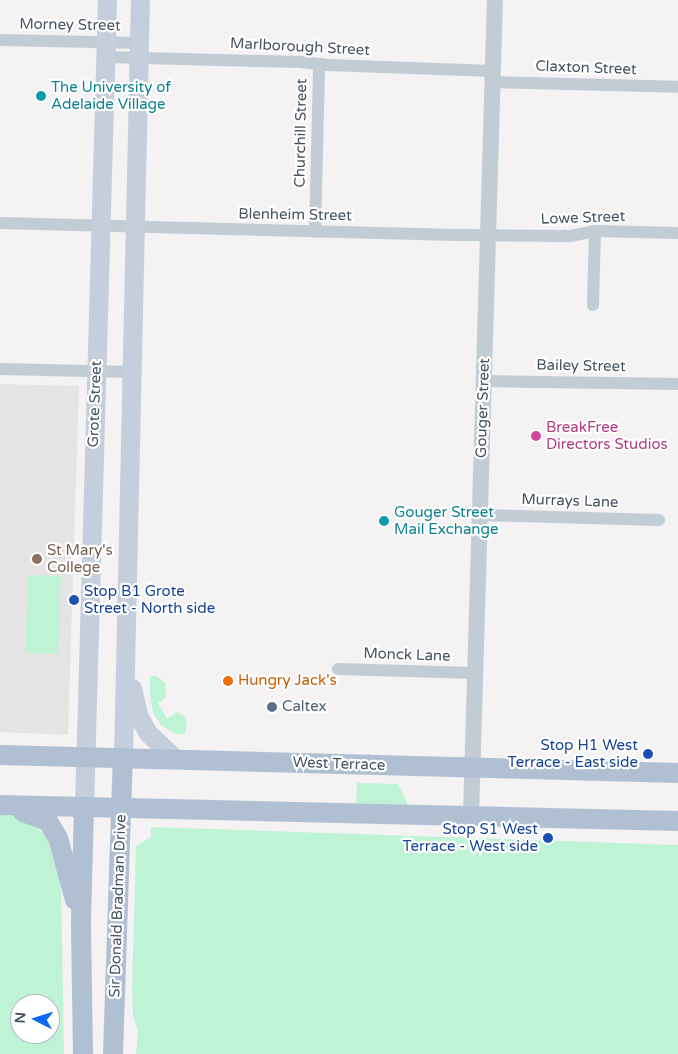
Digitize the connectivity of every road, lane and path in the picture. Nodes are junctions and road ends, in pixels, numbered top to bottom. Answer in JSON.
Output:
{"nodes":[{"id":1,"x":107,"y":0,"type":"edge"},
{"id":2,"x":140,"y":0,"type":"edge"},
{"id":3,"x":495,"y":0,"type":"edge"},
{"id":4,"x":0,"y":40,"type":"edge"},
{"id":5,"x":106,"y":49,"type":"junction"},
{"id":6,"x":140,"y":50,"type":"junction"},
{"id":7,"x":319,"y":65,"type":"junction"},
{"id":8,"x":493,"y":77,"type":"junction"},
{"id":9,"x":678,"y":87,"type":"edge"},
{"id":10,"x":0,"y":223,"type":"edge"},
{"id":11,"x":100,"y":226,"type":"junction"},
{"id":12,"x":136,"y":227,"type":"junction"},
{"id":13,"x":594,"y":231,"type":"junction"},
{"id":14,"x":315,"y":232,"type":"junction"},
{"id":15,"x":678,"y":233,"type":"edge"},
{"id":16,"x":488,"y":236,"type":"junction"},
{"id":17,"x":593,"y":305,"type":"dead end"},
{"id":18,"x":0,"y":369,"type":"edge"},
{"id":19,"x":96,"y":371,"type":"junction"},
{"id":20,"x":133,"y":372,"type":"junction"},
{"id":21,"x":484,"y":381,"type":"junction"},
{"id":22,"x":678,"y":384,"type":"edge"},
{"id":23,"x":480,"y":515,"type":"junction"},
{"id":24,"x":659,"y":520,"type":"dead end"},
{"id":25,"x":127,"y":663,"type":"junction"},
{"id":26,"x":338,"y":669,"type":"dead end"},
{"id":27,"x":475,"y":673,"type":"junction"},
{"id":28,"x":0,"y":755,"type":"edge"},
{"id":29,"x":85,"y":757,"type":"junction"},
{"id":30,"x":123,"y":758,"type":"junction"},
{"id":31,"x":176,"y":759,"type":"junction"},
{"id":32,"x":472,"y":768,"type":"junction"},
{"id":33,"x":678,"y":773,"type":"edge"},
{"id":34,"x":2,"y":805,"type":"edge"},
{"id":35,"x":84,"y":807,"type":"junction"},
{"id":36,"x":122,"y":808,"type":"junction"},
{"id":37,"x":471,"y":816,"type":"junction"},
{"id":38,"x":678,"y":821,"type":"edge"},
{"id":39,"x":81,"y":921,"type":"junction"},
{"id":40,"x":82,"y":1054,"type":"edge"},
{"id":41,"x":113,"y":1054,"type":"edge"}],
"edges":[{"from":1,"to":5,"type":"main road","name":"Grote Street"},
{"from":2,"to":6,"type":"main road"},
{"from":3,"to":8,"type":"street","name":"Gouger Street"},
{"from":4,"to":5,"type":"street","name":"Morney Street"},
{"from":5,"to":6,"type":"street","name":"Morney Street"},
{"from":5,"to":11,"type":"main road","name":"Grote Street"},
{"from":6,"to":7,"type":"street","name":"Marlborough Street"},
{"from":6,"to":12,"type":"main road"},
{"from":7,"to":8,"type":"street","name":"Marlborough Street"},
{"from":7,"to":14,"type":"street","name":"Churchill Street"},
{"from":8,"to":9,"type":"street","name":"Claxton Street"},
{"from":8,"to":16,"type":"street","name":"Gouger Street"},
{"from":10,"to":11,"type":"street","name":"Blenheim Street"},
{"from":11,"to":12,"type":"street","name":"Blenheim Street"},
{"from":11,"to":19,"type":"main road","name":"Grote Street"},
{"from":12,"to":14,"type":"street","name":"Blenheim Street"},
{"from":12,"to":20,"type":"main road"},
{"from":13,"to":15,"type":"street","name":"Lowe Street"},
{"from":13,"to":16,"type":"street","name":"Lowe Street"},
{"from":13,"to":17,"type":"street"},
{"from":14,"to":16,"type":"street","name":"Blenheim Street"},
{"from":16,"to":21,"type":"street","name":"Gouger Street"},
{"from":18,"to":19,"type":"street"},
{"from":19,"to":20,"type":"street"},
{"from":19,"to":29,"type":"main road","name":"Grote Street"},
{"from":20,"to":25,"type":"main road"},
{"from":21,"to":22,"type":"street","name":"Bailey Street"},
{"from":21,"to":23,"type":"street","name":"Gouger Street"},
{"from":23,"to":24,"type":"street","name":"Murrays Lane"},
{"from":23,"to":27,"type":"street","name":"Gouger Street"},
{"from":25,"to":30,"type":"main road"},
{"from":25,"to":31,"type":"main road"},
{"from":26,"to":27,"type":"street","name":"Monck Lane"},
{"from":27,"to":32,"type":"street","name":"Gouger Street"},
{"from":28,"to":29,"type":"main road","name":"West Terrace"},
{"from":29,"to":30,"type":"main road","name":"West Terrace"},
{"from":29,"to":35,"type":"main road","name":"Grote Street"},
{"from":30,"to":31,"type":"main road","name":"West Terrace"},
{"from":30,"to":36,"type":"main road","name":"Sir Donald Bradman Drive"},
{"from":31,"to":32,"type":"main road","name":"West Terrace"},
{"from":32,"to":33,"type":"main road","name":"West Terrace"},
{"from":32,"to":37,"type":"street","name":"Gouger Street"},
{"from":34,"to":35,"type":"main road"},
{"from":34,"to":39,"type":"main road"},
{"from":35,"to":36,"type":"main road"},
{"from":35,"to":39,"type":"main road"},
{"from":36,"to":37,"type":"main road"},
{"from":36,"to":41,"type":"main road","name":"Sir Donald Bradman Drive"},
{"from":37,"to":38,"type":"main road"},
{"from":39,"to":40,"type":"main road"}]}
